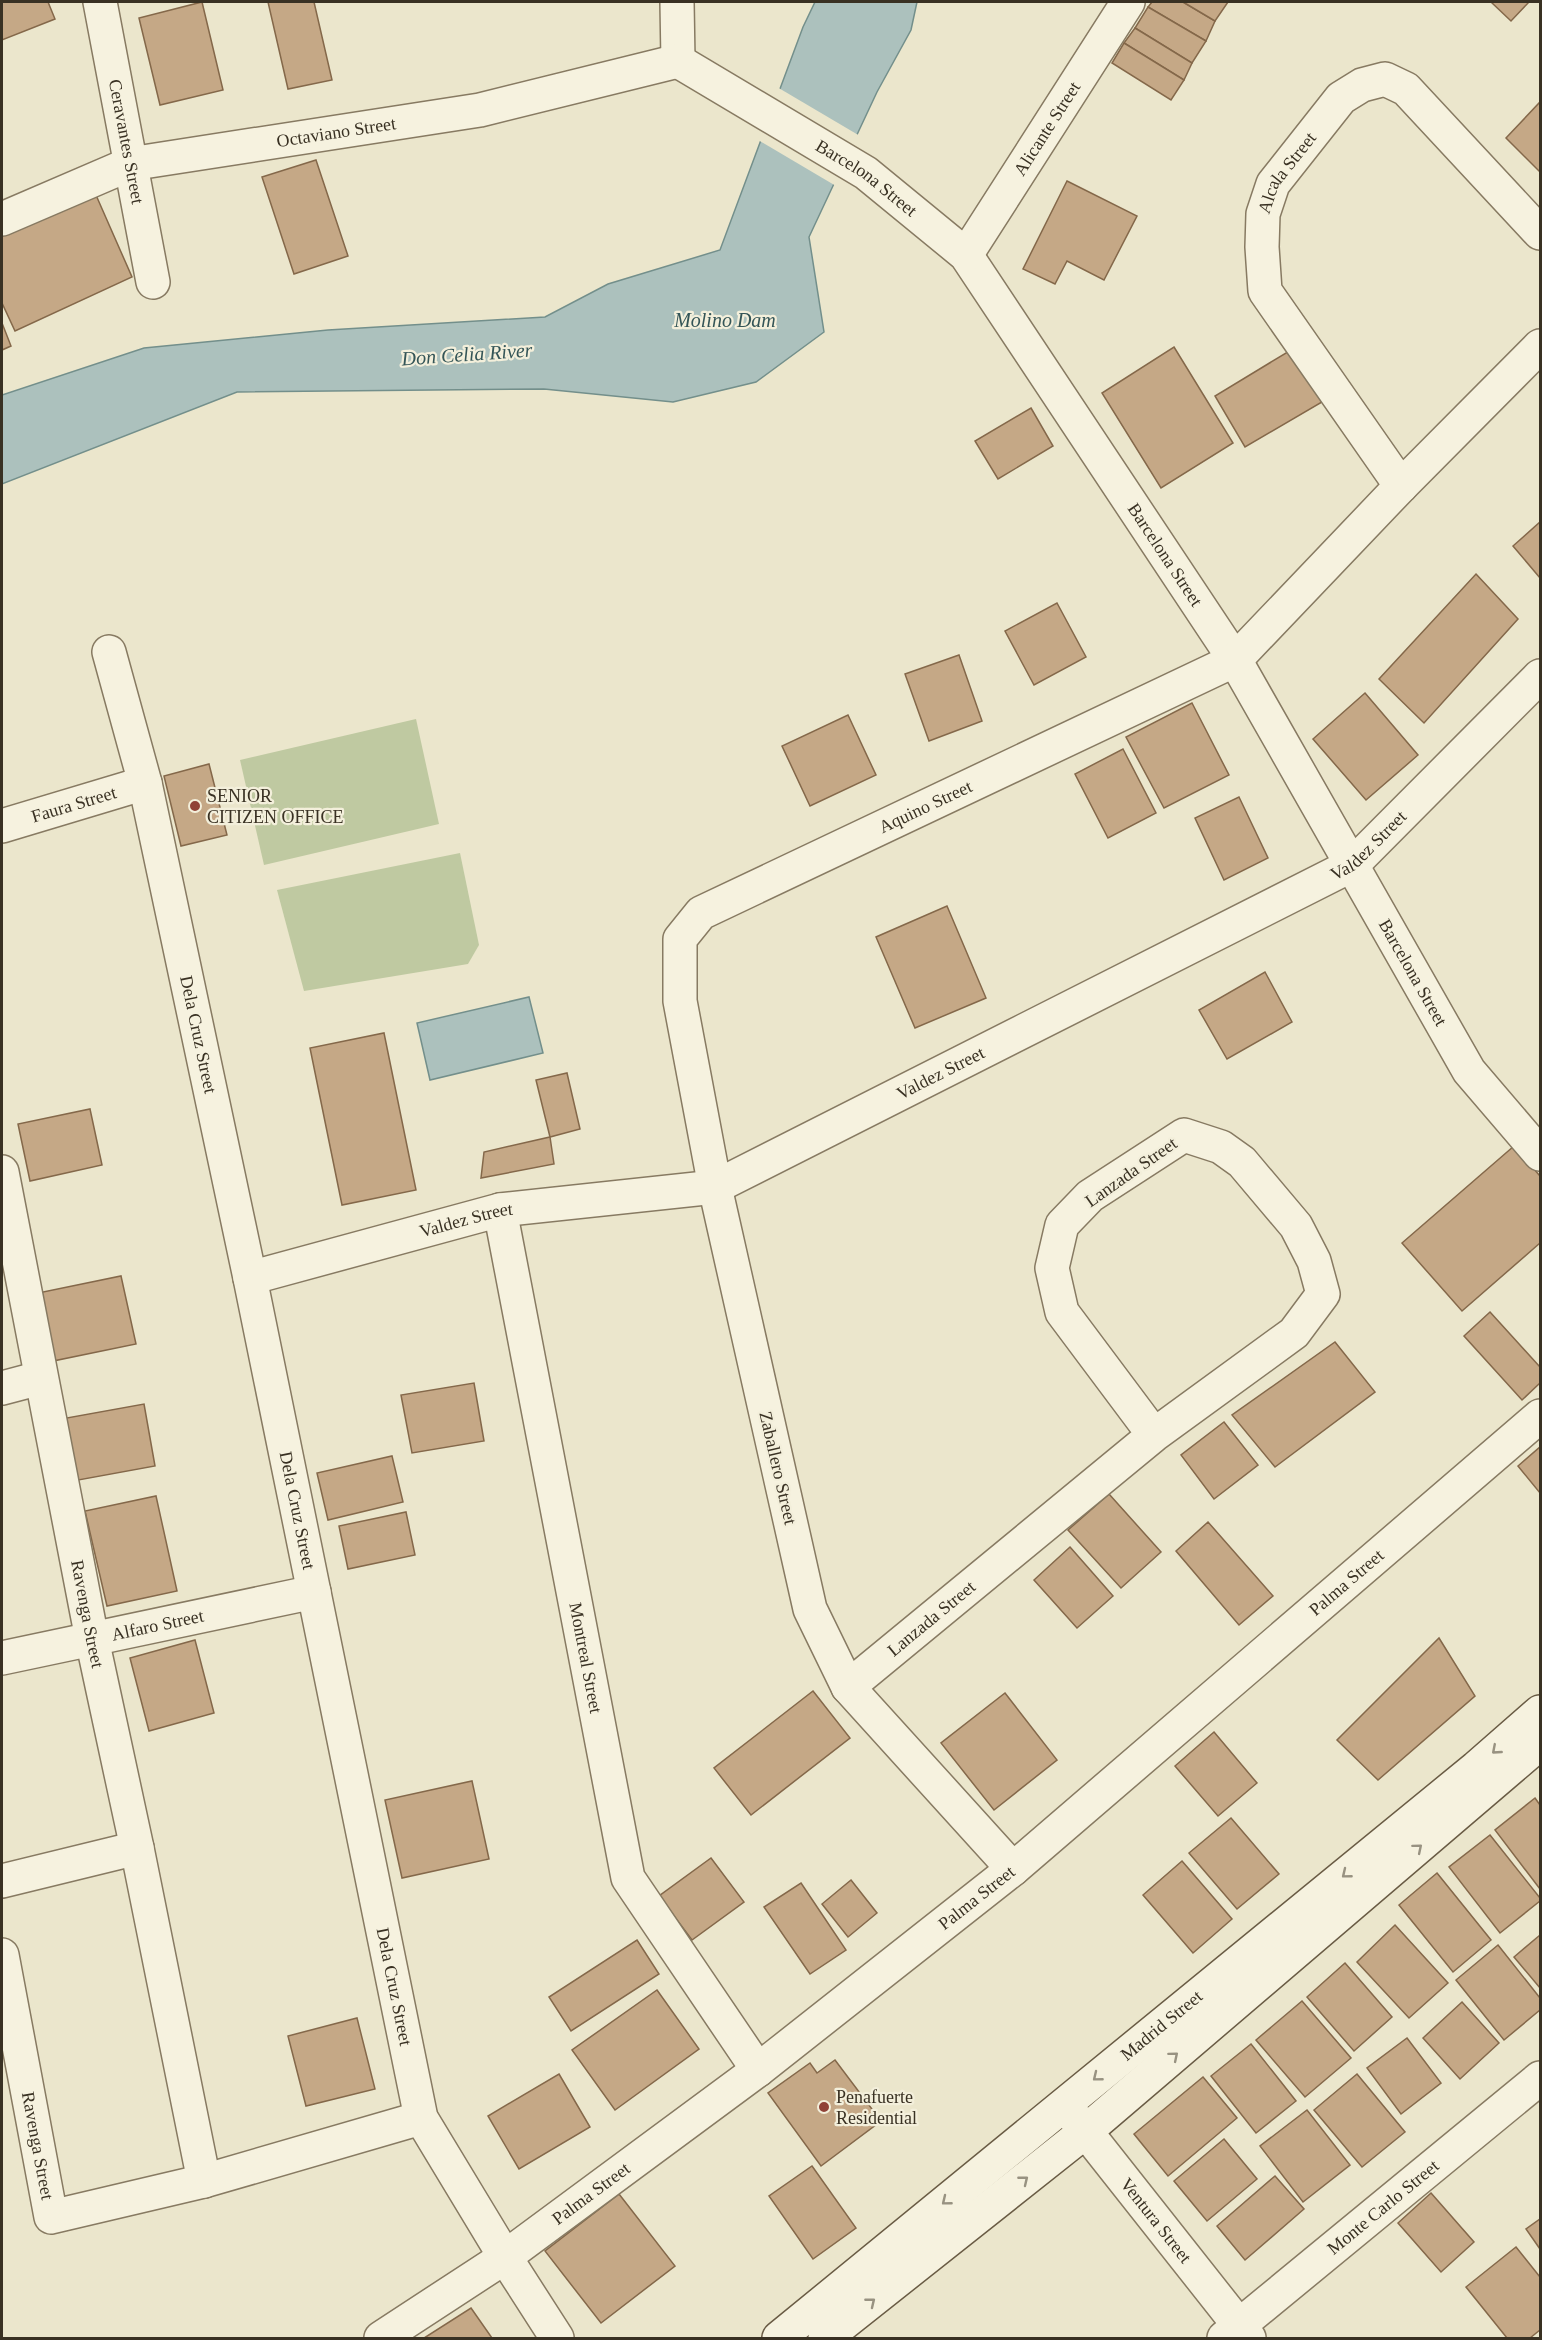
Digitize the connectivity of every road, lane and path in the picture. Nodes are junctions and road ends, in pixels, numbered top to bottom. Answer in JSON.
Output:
{"nodes":[{"id":1,"x":100,"y":2,"type":"edge"},
{"id":2,"x":677,"y":2,"type":"edge"},
{"id":3,"x":1128,"y":2,"type":"edge"},
{"id":4,"x":678,"y":61,"type":"junction"},
{"id":5,"x":130,"y":164,"type":"junction"},
{"id":6,"x":2,"y":219,"type":"edge"},
{"id":7,"x":1540,"y":233,"type":"edge"},
{"id":8,"x":966,"y":255,"type":"junction"},
{"id":9,"x":153,"y":282,"type":"dead end"},
{"id":10,"x":1540,"y":346,"type":"edge"},
{"id":11,"x":1401,"y":486,"type":"junction"},
{"id":12,"x":109,"y":652,"type":"dead end"},
{"id":13,"x":1235,"y":660,"type":"junction"},
{"id":14,"x":1540,"y":676,"type":"edge"},
{"id":15,"x":145,"y":783,"type":"junction"},
{"id":16,"x":2,"y":826,"type":"edge"},
{"id":17,"x":1352,"y":865,"type":"junction"},
{"id":18,"x":680,"y":1001,"type":"joint"},
{"id":19,"x":1540,"y":1154,"type":"edge"},
{"id":20,"x":2,"y":1172,"type":"edge"},
{"id":21,"x":715,"y":1187,"type":"junction"},
{"id":22,"x":500,"y":1210,"type":"junction"},
{"id":23,"x":250,"y":1278,"type":"junction"},
{"id":24,"x":40,"y":1378,"type":"junction"},
{"id":25,"x":2,"y":1388,"type":"edge"},
{"id":26,"x":1540,"y":1416,"type":"edge"},
{"id":27,"x":1154,"y":1435,"type":"junction"},
{"id":28,"x":314,"y":1592,"type":"junction"},
{"id":29,"x":92,"y":1639,"type":"junction"},
{"id":30,"x":2,"y":1658,"type":"edge"},
{"id":31,"x":848,"y":1687,"type":"junction"},
{"id":32,"x":1540,"y":1712,"type":"edge"},
{"id":33,"x":1540,"y":1743,"type":"edge"},
{"id":34,"x":137,"y":1848,"type":"junction"},
{"id":35,"x":1012,"y":1869,"type":"junction"},
{"id":36,"x":2,"y":1881,"type":"edge"},
{"id":37,"x":2,"y":1955,"type":"edge"},
{"id":38,"x":758,"y":2070,"type":"junction"},
{"id":39,"x":1540,"y":2078,"type":"edge"},
{"id":40,"x":1064,"y":2104,"type":"junction"},
{"id":41,"x":422,"y":2118,"type":"junction"},
{"id":42,"x":1086,"y":2131,"type":"junction"},
{"id":43,"x":204,"y":2181,"type":"junction"},
{"id":44,"x":505,"y":2257,"type":"junction"},
{"id":45,"x":1238,"y":2334,"type":"edge"},
{"id":46,"x":381,"y":2338,"type":"edge"},
{"id":47,"x":557,"y":2338,"type":"edge"},
{"id":48,"x":779,"y":2338,"type":"edge"},
{"id":49,"x":825,"y":2338,"type":"edge"}],
"edges":[{"from":1,"to":5,"type":"street","name":"Ceravantes Street"},
{"from":2,"to":4,"type":"street"},
{"from":3,"to":8,"type":"street","name":"Alicante Street"},
{"from":4,"to":5,"type":"street","name":"Octaviano Street"},
{"from":4,"to":8,"type":"street","name":"Barcelona Street"},
{"from":5,"to":6,"type":"street","name":"Octaviano Street"},
{"from":5,"to":9,"type":"street","name":"Ceravantes Street"},
{"from":7,"to":11,"type":"street","name":"Alcala Street"},
{"from":8,"to":13,"type":"street","name":"Barcelona Street"},
{"from":10,"to":11,"type":"street"},
{"from":11,"to":13,"type":"street"},
{"from":12,"to":15,"type":"street","name":"Dela Cruz Street"},
{"from":13,"to":17,"type":"street","name":"Barcelona Street"},
{"from":13,"to":18,"type":"street","name":"Aquino Street"},
{"from":14,"to":17,"type":"street","name":"Valdez Street"},
{"from":15,"to":16,"type":"street","name":"Faura Street"},
{"from":15,"to":23,"type":"street","name":"Dela Cruz Street"},
{"from":17,"to":19,"type":"street","name":"Barcelona Street"},
{"from":17,"to":21,"type":"street","name":"Valdez Street"},
{"from":18,"to":21,"type":"street","name":"Zaballero Street"},
{"from":20,"to":24,"type":"street","name":"Ravenga Street"},
{"from":21,"to":22,"type":"street","name":"Valdez Street"},
{"from":21,"to":31,"type":"street","name":"Zaballero Street"},
{"from":22,"to":23,"type":"street","name":"Valdez Street"},
{"from":22,"to":38,"type":"street","name":"Montreal Street"},
{"from":23,"to":28,"type":"street","name":"Dela Cruz Street"},
{"from":24,"to":25,"type":"street"},
{"from":24,"to":29,"type":"street","name":"Ravenga Street"},
{"from":26,"to":35,"type":"street","name":"Palma Street"},
{"from":27,"to":27,"type":"street","name":"Lanzada Street"},
{"from":27,"to":31,"type":"street","name":"Lanzada Street"},
{"from":28,"to":29,"type":"street","name":"Alfaro Street"},
{"from":28,"to":41,"type":"street","name":"Dela Cruz Street"},
{"from":29,"to":30,"type":"street","name":"Alfaro Street"},
{"from":29,"to":34,"type":"street","name":"Ravenga Street"},
{"from":31,"to":35,"type":"street","name":"Zaballero Street"},
{"from":32,"to":40,"type":"street","name":"Madrid Street","one_way":true},
{"from":42,"to":33,"type":"street","name":"Madrid Street","one_way":true},
{"from":34,"to":36,"type":"street"},
{"from":34,"to":43,"type":"street","name":"Ravenga Street"},
{"from":35,"to":38,"type":"street","name":"Palma Street"},
{"from":37,"to":43,"type":"street","name":"Ravenga Street"},
{"from":38,"to":44,"type":"street","name":"Palma Street"},
{"from":39,"to":45,"type":"street","name":"Monte Carlo Street"},
{"from":40,"to":42,"type":"street","name":"Ventura Street"},
{"from":40,"to":48,"type":"street","name":"Madrid Street","one_way":true},
{"from":41,"to":43,"type":"street","name":"Ravenga Street"},
{"from":41,"to":44,"type":"street","name":"Dela Cruz Street"},
{"from":42,"to":45,"type":"street","name":"Ventura Street"},
{"from":49,"to":42,"type":"street","name":"Madrid Street","one_way":true},
{"from":44,"to":46,"type":"street","name":"Palma Street"},
{"from":44,"to":47,"type":"street","name":"Dela Cruz Street"}]}
